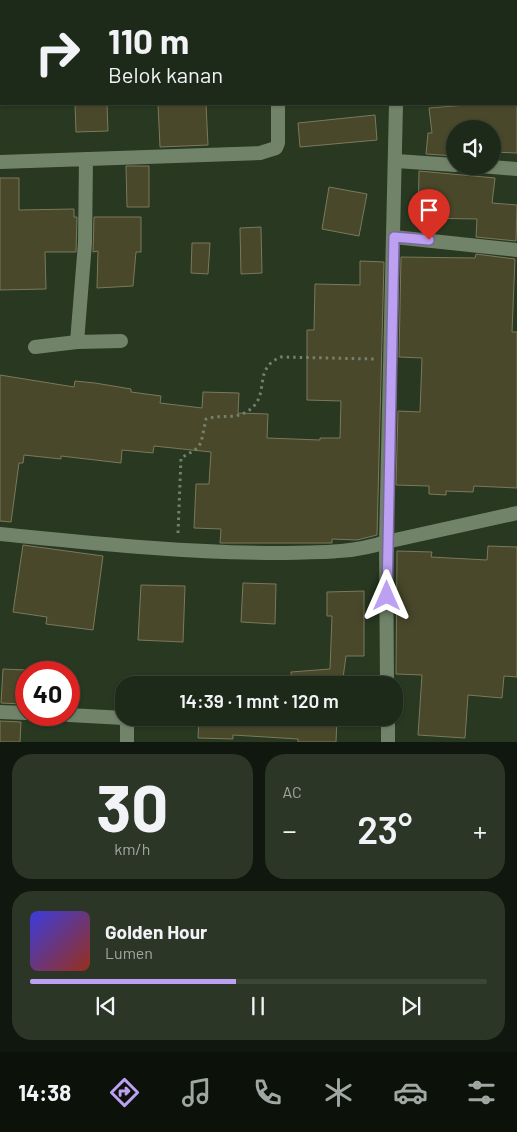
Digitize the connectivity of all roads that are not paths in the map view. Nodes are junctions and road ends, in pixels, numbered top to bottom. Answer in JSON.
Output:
{"nodes":[{"id":1,"x":278,"y":105,"type":"edge"},
{"id":2,"x":396,"y":105,"type":"edge"},
{"id":3,"x":86,"y":159,"type":"junction"},
{"id":4,"x":396,"y":161,"type":"junction"},
{"id":5,"x":0,"y":162,"type":"edge"},
{"id":6,"x":446,"y":164,"type":"edge"},
{"id":7,"x":501,"y":168,"type":"edge"},
{"id":8,"x":517,"y":169,"type":"edge"},
{"id":9,"x":394,"y":237,"type":"junction"},
{"id":10,"x":517,"y":250,"type":"edge"},
{"id":11,"x":121,"y":340,"type":"dead end"},
{"id":12,"x":77,"y":342,"type":"junction"},
{"id":13,"x":35,"y":347,"type":"dead end"},
{"id":14,"x":517,"y":513,"type":"edge"},
{"id":15,"x":0,"y":534,"type":"edge"},
{"id":16,"x":386,"y":542,"type":"junction"},
{"id":17,"x":387,"y":676,"type":"edge"},
{"id":18,"x":0,"y":712,"type":"edge"},
{"id":19,"x":15,"y":713,"type":"edge"},
{"id":20,"x":80,"y":716,"type":"edge"},
{"id":21,"x":388,"y":726,"type":"edge"},
{"id":22,"x":127,"y":742,"type":"edge"},
{"id":23,"x":388,"y":742,"type":"edge"}],
"edges":[{"from":1,"to":3,"type":"street"},
{"from":2,"to":4,"type":"street"},
{"from":3,"to":5,"type":"street"},
{"from":3,"to":12,"type":"street"},
{"from":4,"to":6,"type":"street"},
{"from":4,"to":9,"type":"street"},
{"from":7,"to":8,"type":"street"},
{"from":9,"to":10,"type":"street"},
{"from":9,"to":16,"type":"street"},
{"from":11,"to":12,"type":"street"},
{"from":12,"to":13,"type":"street"},
{"from":14,"to":16,"type":"street"},
{"from":15,"to":16,"type":"street"},
{"from":16,"to":17,"type":"street"},
{"from":18,"to":19,"type":"street"},
{"from":20,"to":22,"type":"street"},
{"from":21,"to":23,"type":"street"}]}
